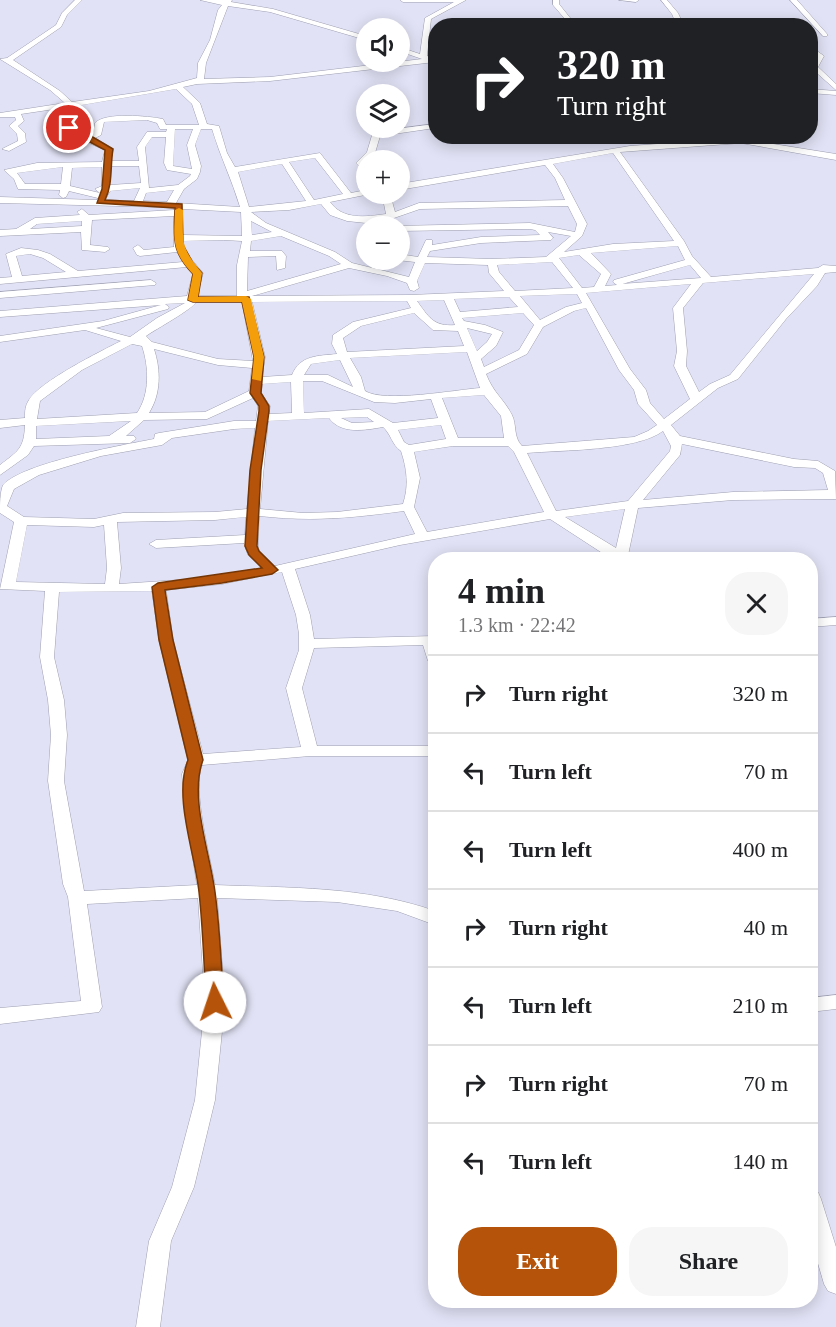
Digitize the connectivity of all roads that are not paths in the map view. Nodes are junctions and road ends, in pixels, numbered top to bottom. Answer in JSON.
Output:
{"nodes":[{"id":1,"x":79,"y":0,"type":"edge"},
{"id":2,"x":203,"y":0,"type":"edge"},
{"id":3,"x":403,"y":0,"type":"edge"},
{"id":4,"x":463,"y":0,"type":"edge"},
{"id":5,"x":556,"y":0,"type":"edge"},
{"id":6,"x":622,"y":0,"type":"edge"},
{"id":7,"x":636,"y":0,"type":"edge"},
{"id":8,"x":664,"y":0,"type":"edge"},
{"id":9,"x":793,"y":0,"type":"edge"},
{"id":10,"x":228,"y":1,"type":"edge"},
{"id":11,"x":568,"y":18,"type":"edge"},
{"id":12,"x":677,"y":18,"type":"edge"},
{"id":13,"x":807,"y":18,"type":"edge"},
{"id":14,"x":818,"y":31,"type":"edge"},
{"id":15,"x":836,"y":34,"type":"edge"},
{"id":16,"x":356,"y":35,"type":"edge"},
{"id":17,"x":410,"y":53,"type":"edge"},
{"id":18,"x":423,"y":57,"type":"junction"},
{"id":19,"x":428,"y":59,"type":"edge"},
{"id":20,"x":7,"y":60,"type":"edge"},
{"id":21,"x":428,"y":62,"type":"edge"},
{"id":22,"x":0,"y":68,"type":"edge"},
{"id":23,"x":818,"y":71,"type":"edge"},
{"id":24,"x":197,"y":82,"type":"junction"},
{"id":25,"x":178,"y":87,"type":"junction"},
{"id":26,"x":836,"y":88,"type":"edge"},
{"id":27,"x":818,"y":92,"type":"edge"},
{"id":28,"x":149,"y":93,"type":"junction"},
{"id":29,"x":836,"y":93,"type":"edge"},
{"id":30,"x":188,"y":94,"type":"junction"},
{"id":31,"x":71,"y":106,"type":"junction"},
{"id":32,"x":11,"y":113,"type":"junction"},
{"id":33,"x":0,"y":115,"type":"edge"},
{"id":34,"x":132,"y":118,"type":"junction"},
{"id":35,"x":201,"y":127,"type":"junction"},
{"id":36,"x":428,"y":127,"type":"edge"},
{"id":37,"x":143,"y":131,"type":"junction"},
{"id":38,"x":170,"y":131,"type":"junction"},
{"id":39,"x":7,"y":138,"type":"dead end"},
{"id":40,"x":88,"y":138,"type":"junction"},
{"id":41,"x":634,"y":144,"type":"edge"},
{"id":42,"x":695,"y":144,"type":"edge"},
{"id":43,"x":758,"y":144,"type":"edge"},
{"id":44,"x":636,"y":148,"type":"junction"},
{"id":45,"x":372,"y":150,"type":"edge"},
{"id":46,"x":615,"y":151,"type":"junction"},
{"id":47,"x":836,"y":157,"type":"edge"},
{"id":48,"x":6,"y":161,"type":"edge"},
{"id":49,"x":284,"y":161,"type":"junction"},
{"id":50,"x":548,"y":163,"type":"junction"},
{"id":51,"x":106,"y":164,"type":"junction"},
{"id":52,"x":153,"y":164,"type":"junction"},
{"id":53,"x":68,"y":166,"type":"junction"},
{"id":54,"x":233,"y":170,"type":"junction"},
{"id":55,"x":196,"y":172,"type":"junction"},
{"id":56,"x":66,"y":183,"type":"junction"},
{"id":57,"x":339,"y":183,"type":"junction"},
{"id":58,"x":412,"y":185,"type":"joint"},
{"id":59,"x":180,"y":187,"type":"junction"},
{"id":60,"x":145,"y":188,"type":"junction"},
{"id":61,"x":328,"y":188,"type":"dead end"},
{"id":62,"x":317,"y":193,"type":"dead end"},
{"id":63,"x":356,"y":195,"type":"edge"},
{"id":64,"x":103,"y":196,"type":"junction"},
{"id":65,"x":349,"y":196,"type":"junction"},
{"id":66,"x":0,"y":200,"type":"edge"},
{"id":67,"x":58,"y":200,"type":"junction"},
{"id":68,"x":80,"y":200,"type":"junction"},
{"id":69,"x":309,"y":200,"type":"junction"},
{"id":70,"x":324,"y":201,"type":"junction"},
{"id":71,"x":137,"y":203,"type":"junction"},
{"id":72,"x":571,"y":203,"type":"junction"},
{"id":73,"x":389,"y":204,"type":"edge"},
{"id":74,"x":419,"y":206,"type":"junction"},
{"id":75,"x":452,"y":206,"type":"junction"},
{"id":76,"x":176,"y":208,"type":"junction"},
{"id":77,"x":246,"y":212,"type":"junction"},
{"id":78,"x":52,"y":213,"type":"junction"},
{"id":79,"x":393,"y":216,"type":"joint"},
{"id":80,"x":356,"y":220,"type":"edge"},
{"id":81,"x":35,"y":221,"type":"junction"},
{"id":82,"x":410,"y":222,"type":"edge"},
{"id":83,"x":86,"y":224,"type":"junction"},
{"id":84,"x":263,"y":225,"type":"junction"},
{"id":85,"x":410,"y":227,"type":"edge"},
{"id":86,"x":503,"y":227,"type":"junction"},
{"id":87,"x":538,"y":227,"type":"junction"},
{"id":88,"x":410,"y":228,"type":"edge"},
{"id":89,"x":427,"y":228,"type":"junction"},
{"id":90,"x":452,"y":228,"type":"junction"},
{"id":91,"x":18,"y":232,"type":"junction"},
{"id":92,"x":0,"y":233,"type":"edge"},
{"id":93,"x":282,"y":233,"type":"junction"},
{"id":94,"x":247,"y":234,"type":"junction"},
{"id":95,"x":578,"y":234,"type":"junction"},
{"id":96,"x":481,"y":240,"type":"junction"},
{"id":97,"x":505,"y":240,"type":"junction"},
{"id":98,"x":681,"y":243,"type":"junction"},
{"id":99,"x":179,"y":244,"type":"junction"},
{"id":100,"x":451,"y":246,"type":"junction"},
{"id":101,"x":138,"y":248,"type":"dead end"},
{"id":102,"x":105,"y":249,"type":"dead end"},
{"id":103,"x":426,"y":249,"type":"junction"},
{"id":104,"x":584,"y":253,"type":"junction"},
{"id":105,"x":244,"y":254,"type":"junction"},
{"id":106,"x":554,"y":257,"type":"junction"},
{"id":107,"x":689,"y":257,"type":"junction"},
{"id":108,"x":410,"y":258,"type":"edge"},
{"id":109,"x":422,"y":260,"type":"junction"},
{"id":110,"x":492,"y":262,"type":"junction"},
{"id":111,"x":189,"y":264,"type":"junction"},
{"id":112,"x":349,"y":265,"type":"junction"},
{"id":113,"x":280,"y":268,"type":"dead end"},
{"id":114,"x":831,"y":268,"type":"edge"},
{"id":115,"x":74,"y":274,"type":"junction"},
{"id":116,"x":18,"y":279,"type":"junction"},
{"id":117,"x":0,"y":281,"type":"edge"},
{"id":118,"x":412,"y":281,"type":"junction"},
{"id":119,"x":704,"y":282,"type":"junction"},
{"id":120,"x":151,"y":283,"type":"dead end"},
{"id":121,"x":91,"y":287,"type":"junction"},
{"id":122,"x":599,"y":287,"type":"junction"},
{"id":123,"x":61,"y":290,"type":"junction"},
{"id":124,"x":578,"y":291,"type":"junction"},
{"id":125,"x":510,"y":294,"type":"junction"},
{"id":126,"x":0,"y":295,"type":"edge"},
{"id":127,"x":447,"y":296,"type":"junction"},
{"id":128,"x":414,"y":297,"type":"junction"},
{"id":129,"x":243,"y":298,"type":"junction"},
{"id":130,"x":367,"y":298,"type":"junction"},
{"id":131,"x":189,"y":300,"type":"junction"},
{"id":132,"x":589,"y":304,"type":"junction"},
{"id":133,"x":97,"y":307,"type":"junction"},
{"id":134,"x":63,"y":309,"type":"junction"},
{"id":135,"x":524,"y":310,"type":"junction"},
{"id":136,"x":30,"y":312,"type":"junction"},
{"id":137,"x":421,"y":313,"type":"junction"},
{"id":138,"x":0,"y":314,"type":"edge"},
{"id":139,"x":381,"y":318,"type":"junction"},
{"id":140,"x":539,"y":325,"type":"junction"},
{"id":141,"x":460,"y":326,"type":"junction"},
{"id":142,"x":80,"y":328,"type":"junction"},
{"id":143,"x":142,"y":334,"type":"junction"},
{"id":144,"x":0,"y":339,"type":"edge"},
{"id":145,"x":131,"y":340,"type":"junction"},
{"id":146,"x":148,"y":346,"type":"junction"},
{"id":147,"x":473,"y":354,"type":"junction"},
{"id":148,"x":344,"y":355,"type":"junction"},
{"id":149,"x":257,"y":365,"type":"junction"},
{"id":150,"x":480,"y":373,"type":"junction"},
{"id":151,"x":297,"y":377,"type":"junction"},
{"id":152,"x":256,"y":387,"type":"junction"},
{"id":153,"x":487,"y":391,"type":"junction"},
{"id":154,"x":359,"y":392,"type":"junction"},
{"id":155,"x":435,"y":395,"type":"junction"},
{"id":156,"x":697,"y":401,"type":"junction"},
{"id":157,"x":142,"y":416,"type":"junction"},
{"id":158,"x":298,"y":416,"type":"junction"},
{"id":159,"x":263,"y":421,"type":"junction"},
{"id":160,"x":444,"y":421,"type":"junction"},
{"id":161,"x":30,"y":422,"type":"junction"},
{"id":162,"x":0,"y":424,"type":"edge"},
{"id":163,"x":388,"y":425,"type":"junction"},
{"id":164,"x":664,"y":425,"type":"junction"},
{"id":165,"x":168,"y":436,"type":"junction"},
{"id":166,"x":674,"y":439,"type":"junction"},
{"id":167,"x":102,"y":441,"type":"junction"},
{"id":168,"x":453,"y":442,"type":"junction"},
{"id":169,"x":30,"y":443,"type":"junction"},
{"id":170,"x":515,"y":446,"type":"junction"},
{"id":171,"x":407,"y":449,"type":"junction"},
{"id":172,"x":0,"y":473,"type":"edge"},
{"id":173,"x":30,"y":474,"type":"junction"},
{"id":174,"x":836,"y":494,"type":"edge"},
{"id":175,"x":633,"y":503,"type":"junction"},
{"id":176,"x":408,"y":507,"type":"junction"},
{"id":177,"x":255,"y":512,"type":"junction"},
{"id":178,"x":552,"y":515,"type":"junction"},
{"id":179,"x":110,"y":520,"type":"junction"},
{"id":180,"x":21,"y":521,"type":"junction"},
{"id":181,"x":423,"y":536,"type":"junction"},
{"id":182,"x":253,"y":539,"type":"junction"},
{"id":183,"x":156,"y":544,"type":"dead end"},
{"id":184,"x":611,"y":552,"type":"edge"},
{"id":185,"x":622,"y":552,"type":"edge"},
{"id":186,"x":279,"y":569,"type":"junction"},
{"id":187,"x":4,"y":585,"type":"edge"},
{"id":188,"x":158,"y":587,"type":"junction"},
{"id":189,"x":111,"y":588,"type":"junction"},
{"id":190,"x":52,"y":589,"type":"junction"},
{"id":191,"x":836,"y":621,"type":"edge"},
{"id":192,"x":818,"y":622,"type":"edge"},
{"id":193,"x":428,"y":640,"type":"edge"},
{"id":194,"x":307,"y":644,"type":"junction"},
{"id":195,"x":310,"y":751,"type":"junction"},
{"id":196,"x":428,"y":751,"type":"edge"},
{"id":197,"x":196,"y":760,"type":"junction"},
{"id":198,"x":207,"y":891,"type":"junction"},
{"id":199,"x":77,"y":897,"type":"junction"},
{"id":200,"x":428,"y":916,"type":"edge"},
{"id":201,"x":836,"y":1002,"type":"edge"},
{"id":202,"x":818,"y":1004,"type":"edge"},
{"id":203,"x":0,"y":1016,"type":"edge"},
{"id":204,"x":818,"y":1225,"type":"edge"},
{"id":205,"x":836,"y":1284,"type":"edge"},
{"id":206,"x":148,"y":1327,"type":"edge"}],
"edges":[{"from":1,"to":20,"type":"street"},
{"from":2,"to":10,"type":"street"},
{"from":3,"to":4,"type":"street"},
{"from":4,"to":18,"type":"street"},
{"from":5,"to":11,"type":"street"},
{"from":6,"to":7,"type":"street"},
{"from":8,"to":12,"type":"street"},
{"from":9,"to":13,"type":"street"},
{"from":10,"to":16,"type":"street"},
{"from":10,"to":24,"type":"street"},
{"from":14,"to":15,"type":"street"},
{"from":17,"to":18,"type":"street"},
{"from":18,"to":19,"type":"street"},
{"from":20,"to":22,"type":"street"},
{"from":20,"to":31,"type":"street"},
{"from":21,"to":24,"type":"street"},
{"from":23,"to":26,"type":"street"},
{"from":24,"to":25,"type":"street"},
{"from":25,"to":28,"type":"street"},
{"from":25,"to":30,"type":"street"},
{"from":27,"to":29,"type":"street"},
{"from":28,"to":30,"type":"street"},
{"from":28,"to":31,"type":"street"},
{"from":30,"to":35,"type":"street"},
{"from":31,"to":32,"type":"street"},
{"from":31,"to":40,"type":"street"},
{"from":32,"to":33,"type":"street"},
{"from":32,"to":48,"type":"street"},
{"from":34,"to":37,"type":"street"},
{"from":34,"to":38,"type":"street"},
{"from":34,"to":40,"type":"street"},
{"from":35,"to":38,"type":"street"},
{"from":35,"to":54,"type":"street"},
{"from":35,"to":55,"type":"street"},
{"from":36,"to":45,"type":"street"},
{"from":37,"to":38,"type":"street"},
{"from":37,"to":52,"type":"street"},
{"from":38,"to":52,"type":"street"},
{"from":39,"to":48,"type":"street"},
{"from":40,"to":51,"type":"street"},
{"from":41,"to":44,"type":"street"},
{"from":42,"to":44,"type":"street"},
{"from":43,"to":47,"type":"street"},
{"from":44,"to":46,"type":"street"},
{"from":46,"to":50,"type":"street"},
{"from":46,"to":98,"type":"street"},
{"from":48,"to":53,"type":"street"},
{"from":48,"to":56,"type":"street"},
{"from":49,"to":54,"type":"street"},
{"from":49,"to":57,"type":"street"},
{"from":49,"to":69,"type":"street"},
{"from":50,"to":58,"type":"street"},
{"from":50,"to":72,"type":"street"},
{"from":51,"to":52,"type":"street"},
{"from":51,"to":53,"type":"street"},
{"from":51,"to":64,"type":"street"},
{"from":52,"to":55,"type":"street"},
{"from":52,"to":60,"type":"street"},
{"from":53,"to":56,"type":"street"},
{"from":54,"to":77,"type":"street"},
{"from":55,"to":59,"type":"street"},
{"from":56,"to":67,"type":"street"},
{"from":56,"to":68,"type":"street"},
{"from":57,"to":61,"type":"street"},
{"from":57,"to":65,"type":"street"},
{"from":58,"to":74,"type":"street"},
{"from":59,"to":60,"type":"street"},
{"from":59,"to":76,"type":"street"},
{"from":60,"to":64,"type":"street"},
{"from":60,"to":71,"type":"street"},
{"from":62,"to":69,"type":"street"},
{"from":63,"to":65,"type":"street"},
{"from":64,"to":68,"type":"street"},
{"from":64,"to":68,"type":"street"},
{"from":64,"to":71,"type":"street"},
{"from":65,"to":70,"type":"street"},
{"from":66,"to":67,"type":"street"},
{"from":67,"to":68,"type":"street"},
{"from":67,"to":78,"type":"street"},
{"from":68,"to":78,"type":"street"},
{"from":68,"to":83,"type":"street"},
{"from":69,"to":70,"type":"street"},
{"from":69,"to":77,"type":"street"},
{"from":70,"to":80,"type":"street"},
{"from":71,"to":76,"type":"street"},
{"from":72,"to":75,"type":"street"},
{"from":72,"to":95,"type":"street"},
{"from":73,"to":79,"type":"street"},
{"from":74,"to":75,"type":"street"},
{"from":74,"to":79,"type":"street"},
{"from":74,"to":89,"type":"street"},
{"from":75,"to":90,"type":"street"},
{"from":76,"to":77,"type":"street"},
{"from":76,"to":83,"type":"street"},
{"from":76,"to":99,"type":"street"},
{"from":77,"to":84,"type":"street"},
{"from":77,"to":94,"type":"street"},
{"from":78,"to":81,"type":"street"},
{"from":81,"to":83,"type":"street"},
{"from":81,"to":91,"type":"street"},
{"from":82,"to":89,"type":"street"},
{"from":83,"to":91,"type":"street"},
{"from":83,"to":102,"type":"street"},
{"from":84,"to":93,"type":"street"},
{"from":84,"to":94,"type":"street"},
{"from":85,"to":89,"type":"street"},
{"from":86,"to":87,"type":"street"},
{"from":86,"to":90,"type":"street"},
{"from":86,"to":97,"type":"street"},
{"from":87,"to":95,"type":"street"},
{"from":87,"to":97,"type":"street"},
{"from":88,"to":89,"type":"street"},
{"from":89,"to":90,"type":"street"},
{"from":89,"to":103,"type":"street"},
{"from":90,"to":96,"type":"street"},
{"from":90,"to":100,"type":"street"},
{"from":91,"to":92,"type":"street"},
{"from":93,"to":94,"type":"street"},
{"from":93,"to":112,"type":"street"},
{"from":94,"to":99,"type":"street"},
{"from":94,"to":105,"type":"street"},
{"from":95,"to":106,"type":"street"},
{"from":96,"to":97,"type":"street"},
{"from":96,"to":100,"type":"street"},
{"from":98,"to":104,"type":"street"},
{"from":98,"to":107,"type":"street"},
{"from":99,"to":101,"type":"street"},
{"from":99,"to":111,"type":"street"},
{"from":100,"to":103,"type":"street"},
{"from":103,"to":109,"type":"street"},
{"from":104,"to":106,"type":"street"},
{"from":104,"to":107,"type":"street"},
{"from":104,"to":122,"type":"street"},
{"from":105,"to":113,"type":"street"},
{"from":105,"to":129,"type":"street"},
{"from":106,"to":110,"type":"street"},
{"from":106,"to":124,"type":"street"},
{"from":107,"to":119,"type":"street"},
{"from":107,"to":122,"type":"street"},
{"from":108,"to":109,"type":"street"},
{"from":109,"to":110,"type":"street"},
{"from":109,"to":118,"type":"street"},
{"from":110,"to":125,"type":"street"},
{"from":111,"to":115,"type":"street"},
{"from":111,"to":131,"type":"street"},
{"from":112,"to":118,"type":"street"},
{"from":112,"to":129,"type":"street"},
{"from":114,"to":119,"type":"street"},
{"from":114,"to":156,"type":"street"},
{"from":115,"to":116,"type":"street"},
{"from":115,"to":116,"type":"street"},
{"from":115,"to":121,"type":"street"},
{"from":116,"to":117,"type":"street"},
{"from":118,"to":128,"type":"street"},
{"from":119,"to":122,"type":"street"},
{"from":119,"to":156,"type":"street"},
{"from":120,"to":121,"type":"street"},
{"from":121,"to":123,"type":"street"},
{"from":121,"to":133,"type":"street"},
{"from":122,"to":124,"type":"street"},
{"from":123,"to":126,"type":"street"},
{"from":123,"to":134,"type":"street"},
{"from":124,"to":125,"type":"street"},
{"from":124,"to":132,"type":"street"},
{"from":125,"to":127,"type":"street"},
{"from":125,"to":135,"type":"street"},
{"from":127,"to":128,"type":"street"},
{"from":127,"to":141,"type":"street"},
{"from":128,"to":130,"type":"street"},
{"from":128,"to":137,"type":"street"},
{"from":129,"to":130,"type":"street"},
{"from":129,"to":131,"type":"street"},
{"from":129,"to":149,"type":"street"},
{"from":130,"to":139,"type":"street"},
{"from":131,"to":133,"type":"street"},
{"from":131,"to":142,"type":"street"},
{"from":131,"to":143,"type":"street"},
{"from":132,"to":140,"type":"street"},
{"from":132,"to":164,"type":"street"},
{"from":133,"to":134,"type":"street"},
{"from":134,"to":136,"type":"street"},
{"from":135,"to":140,"type":"street"},
{"from":135,"to":141,"type":"street"},
{"from":136,"to":138,"type":"street"},
{"from":136,"to":142,"type":"street"},
{"from":137,"to":139,"type":"street"},
{"from":137,"to":141,"type":"street"},
{"from":139,"to":148,"type":"street"},
{"from":140,"to":150,"type":"street"},
{"from":141,"to":147,"type":"street"},
{"from":141,"to":147,"type":"street"},
{"from":142,"to":144,"type":"street"},
{"from":142,"to":145,"type":"street"},
{"from":143,"to":145,"type":"street"},
{"from":143,"to":146,"type":"street"},
{"from":145,"to":146,"type":"street"},
{"from":145,"to":161,"type":"street"},
{"from":146,"to":149,"type":"street"},
{"from":146,"to":157,"type":"street"},
{"from":147,"to":148,"type":"street"},
{"from":147,"to":150,"type":"street"},
{"from":148,"to":151,"type":"street"},
{"from":148,"to":154,"type":"street"},
{"from":149,"to":152,"type":"street"},
{"from":150,"to":153,"type":"street"},
{"from":151,"to":152,"type":"street"},
{"from":151,"to":154,"type":"street"},
{"from":151,"to":158,"type":"street"},
{"from":152,"to":157,"type":"street"},
{"from":152,"to":159,"type":"street"},
{"from":153,"to":155,"type":"street"},
{"from":153,"to":170,"type":"street"},
{"from":154,"to":155,"type":"street"},
{"from":155,"to":160,"type":"street"},
{"from":156,"to":164,"type":"street"},
{"from":157,"to":161,"type":"street"},
{"from":157,"to":167,"type":"street"},
{"from":158,"to":159,"type":"street"},
{"from":158,"to":163,"type":"street"},
{"from":159,"to":165,"type":"street"},
{"from":159,"to":177,"type":"street"},
{"from":160,"to":163,"type":"street"},
{"from":160,"to":168,"type":"street"},
{"from":161,"to":162,"type":"street"},
{"from":161,"to":169,"type":"street"},
{"from":163,"to":171,"type":"street"},
{"from":164,"to":166,"type":"street"},
{"from":164,"to":170,"type":"street"},
{"from":165,"to":167,"type":"street"},
{"from":165,"to":173,"type":"street"},
{"from":166,"to":174,"type":"street"},
{"from":166,"to":175,"type":"street"},
{"from":167,"to":169,"type":"street"},
{"from":168,"to":170,"type":"street"},
{"from":168,"to":171,"type":"street"},
{"from":169,"to":172,"type":"street"},
{"from":170,"to":178,"type":"street"},
{"from":171,"to":176,"type":"street"},
{"from":172,"to":173,"type":"street"},
{"from":173,"to":180,"type":"street"},
{"from":174,"to":175,"type":"street"},
{"from":175,"to":178,"type":"street"},
{"from":175,"to":185,"type":"street"},
{"from":176,"to":177,"type":"street"},
{"from":176,"to":181,"type":"street"},
{"from":177,"to":179,"type":"street"},
{"from":177,"to":182,"type":"street"},
{"from":178,"to":181,"type":"street"},
{"from":178,"to":184,"type":"street"},
{"from":179,"to":180,"type":"street"},
{"from":179,"to":189,"type":"street"},
{"from":180,"to":187,"type":"street"},
{"from":181,"to":186,"type":"street"},
{"from":182,"to":183,"type":"street"},
{"from":182,"to":186,"type":"street"},
{"from":186,"to":188,"type":"street"},
{"from":186,"to":194,"type":"street"},
{"from":187,"to":190,"type":"street"},
{"from":188,"to":189,"type":"street"},
{"from":188,"to":197,"type":"street"},
{"from":189,"to":190,"type":"street"},
{"from":190,"to":199,"type":"street"},
{"from":191,"to":192,"type":"street"},
{"from":193,"to":194,"type":"street"},
{"from":194,"to":195,"type":"street"},
{"from":195,"to":196,"type":"street"},
{"from":195,"to":197,"type":"street"},
{"from":197,"to":198,"type":"street"},
{"from":198,"to":199,"type":"street"},
{"from":198,"to":200,"type":"street"},
{"from":198,"to":206,"type":"street"},
{"from":199,"to":203,"type":"street"},
{"from":201,"to":202,"type":"street"},
{"from":204,"to":205,"type":"street"}]}
